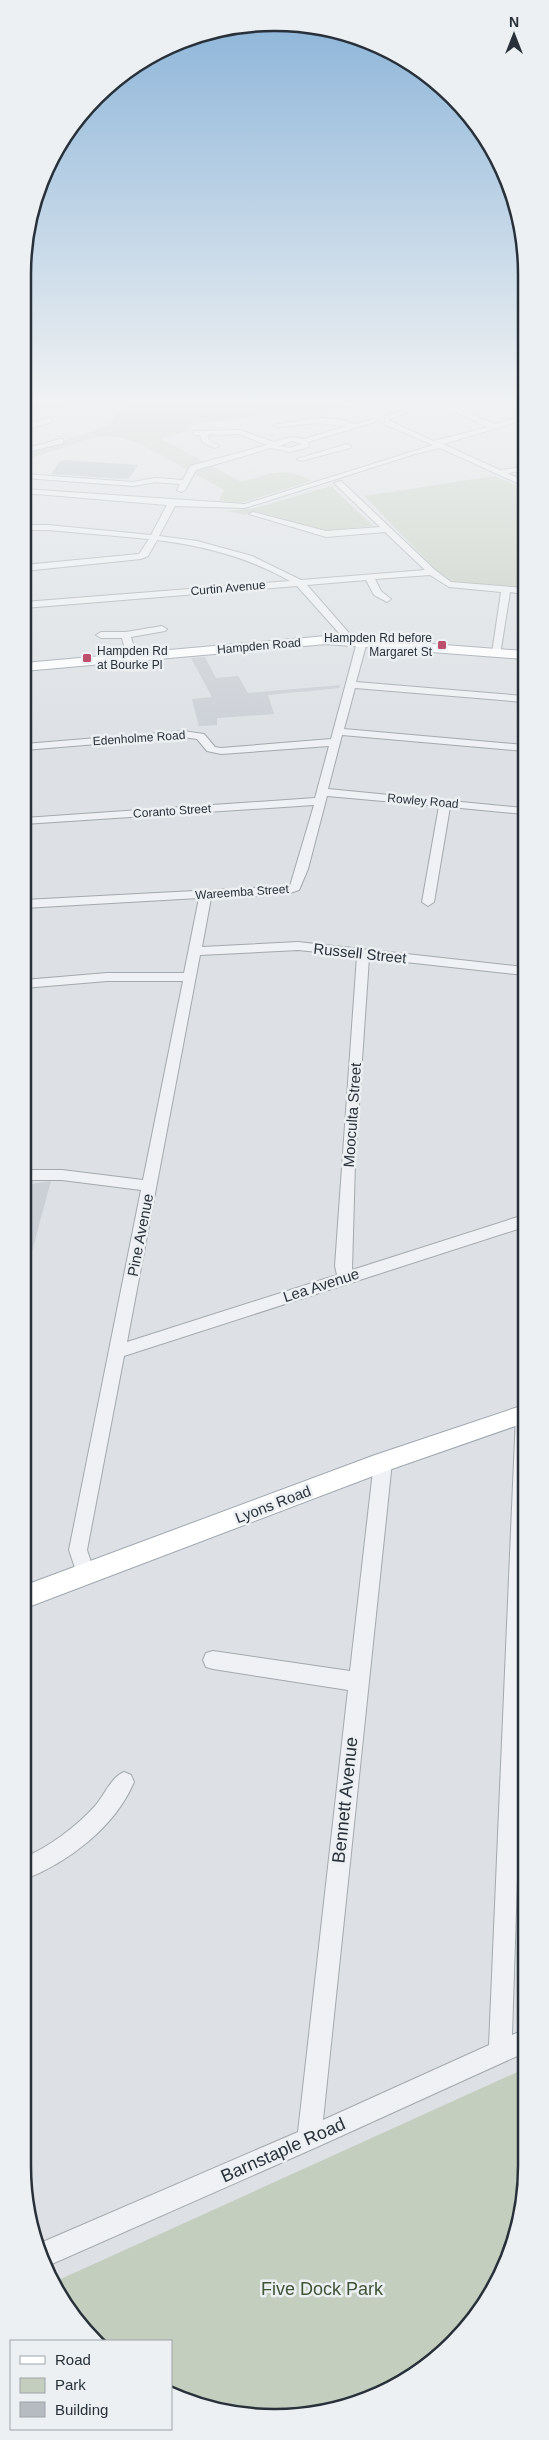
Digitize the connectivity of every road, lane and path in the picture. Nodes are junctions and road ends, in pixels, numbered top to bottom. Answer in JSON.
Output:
{"nodes":[{"id":1,"x":166,"y":517,"type":"edge"},
{"id":2,"x":263,"y":517,"type":"edge"},
{"id":3,"x":376,"y":517,"type":"edge"},
{"id":4,"x":31,"y":528,"type":"edge"},
{"id":5,"x":388,"y":529,"type":"junction"},
{"id":6,"x":154,"y":537,"type":"junction"},
{"id":7,"x":31,"y":567,"type":"edge"},
{"id":8,"x":432,"y":572,"type":"junction"},
{"id":9,"x":369,"y":577,"type":"junction"},
{"id":10,"x":297,"y":582,"type":"junction"},
{"id":11,"x":506,"y":590,"type":"junction"},
{"id":12,"x":518,"y":591,"type":"edge"},
{"id":13,"x":387,"y":598,"type":"dead end"},
{"id":14,"x":31,"y":604,"type":"edge"},
{"id":15,"x":162,"y":629,"type":"dead end"},
{"id":16,"x":101,"y":635,"type":"dead end"},
{"id":17,"x":126,"y":635,"type":"junction"},
{"id":18,"x":342,"y":641,"type":"junction"},
{"id":19,"x":362,"y":642,"type":"junction"},
{"id":20,"x":497,"y":653,"type":"junction"},
{"id":21,"x":518,"y":655,"type":"edge"},
{"id":22,"x":132,"y":657,"type":"junction"},
{"id":23,"x":31,"y":666,"type":"edge"},
{"id":24,"x":352,"y":685,"type":"junction"},
{"id":25,"x":518,"y":699,"type":"edge"},
{"id":26,"x":338,"y":737,"type":"junction"},
{"id":27,"x":31,"y":746,"type":"edge"},
{"id":28,"x":518,"y":748,"type":"edge"},
{"id":29,"x":321,"y":796,"type":"junction"},
{"id":30,"x":445,"y":803,"type":"junction"},
{"id":31,"x":518,"y":810,"type":"edge"},
{"id":32,"x":31,"y":820,"type":"edge"},
{"id":33,"x":206,"y":894,"type":"junction"},
{"id":34,"x":428,"y":902,"type":"dead end"},
{"id":35,"x":31,"y":904,"type":"edge"},
{"id":36,"x":195,"y":951,"type":"junction"},
{"id":37,"x":363,"y":953,"type":"junction"},
{"id":38,"x":518,"y":970,"type":"edge"},
{"id":39,"x":190,"y":978,"type":"junction"},
{"id":40,"x":31,"y":983,"type":"edge"},
{"id":41,"x":31,"y":1176,"type":"edge"},
{"id":42,"x":150,"y":1186,"type":"junction"},
{"id":43,"x":518,"y":1223,"type":"edge"},
{"id":44,"x":345,"y":1277,"type":"junction"},
{"id":45,"x":119,"y":1350,"type":"junction"},
{"id":46,"x":518,"y":1416,"type":"edge"},
{"id":47,"x":383,"y":1462,"type":"junction"},
{"id":48,"x":86,"y":1574,"type":"junction"},
{"id":49,"x":518,"y":1574,"type":"edge"},
{"id":50,"x":31,"y":1595,"type":"edge"},
{"id":51,"x":212,"y":1660,"type":"dead end"},
{"id":52,"x":358,"y":1682,"type":"junction"},
{"id":53,"x":124,"y":1782,"type":"dead end"},
{"id":54,"x":31,"y":1866,"type":"edge"},
{"id":55,"x":518,"y":2044,"type":"edge"},
{"id":56,"x":500,"y":2052,"type":"junction"},
{"id":57,"x":309,"y":2138,"type":"junction"},
{"id":58,"x":47,"y":2253,"type":"edge"}],
"edges":[{"from":1,"to":6,"type":"street"},
{"from":2,"to":5,"type":"street"},
{"from":3,"to":5,"type":"street"},
{"from":4,"to":6,"type":"street"},
{"from":5,"to":8,"type":"street"},
{"from":6,"to":7,"type":"street"},
{"from":6,"to":10,"type":"street"},
{"from":8,"to":9,"type":"street","name":"Curtin Avenue"},
{"from":8,"to":11,"type":"street"},
{"from":9,"to":10,"type":"street","name":"Curtin Avenue"},
{"from":9,"to":13,"type":"street"},
{"from":10,"to":14,"type":"street","name":"Curtin Avenue"},
{"from":10,"to":18,"type":"street"},
{"from":11,"to":12,"type":"street"},
{"from":11,"to":20,"type":"street"},
{"from":15,"to":17,"type":"street"},
{"from":16,"to":17,"type":"street"},
{"from":17,"to":22,"type":"street"},
{"from":18,"to":19,"type":"main road","name":"Hampden Road"},
{"from":18,"to":22,"type":"main road","name":"Hampden Road"},
{"from":19,"to":20,"type":"main road","name":"Hampden Road"},
{"from":19,"to":24,"type":"street","name":"Wareemba Street"},
{"from":20,"to":21,"type":"main road","name":"Hampden Road"},
{"from":22,"to":23,"type":"main road","name":"Hampden Road"},
{"from":24,"to":25,"type":"street"},
{"from":24,"to":26,"type":"street","name":"Wareemba Street"},
{"from":26,"to":27,"type":"street","name":"Edenholme Road"},
{"from":26,"to":28,"type":"street","name":"Edenholme Road"},
{"from":26,"to":29,"type":"street","name":"Wareemba Street"},
{"from":29,"to":30,"type":"street","name":"Rowley Road"},
{"from":29,"to":32,"type":"street","name":"Coranto Street"},
{"from":29,"to":33,"type":"street","name":"Wareemba Street"},
{"from":30,"to":31,"type":"street","name":"Rowley Road"},
{"from":30,"to":34,"type":"street"},
{"from":33,"to":35,"type":"street","name":"Wareemba Street"},
{"from":33,"to":36,"type":"street","name":"Pine Avenue"},
{"from":36,"to":37,"type":"street","name":"Russell Street"},
{"from":36,"to":39,"type":"street","name":"Pine Avenue"},
{"from":37,"to":38,"type":"street","name":"Russell Street"},
{"from":37,"to":44,"type":"street","name":"Mooculta Street"},
{"from":39,"to":40,"type":"street"},
{"from":39,"to":42,"type":"street","name":"Pine Avenue"},
{"from":41,"to":42,"type":"street"},
{"from":42,"to":45,"type":"street","name":"Pine Avenue"},
{"from":43,"to":44,"type":"street","name":"Lea Avenue"},
{"from":44,"to":45,"type":"street","name":"Lea Avenue"},
{"from":45,"to":48,"type":"street","name":"Pine Avenue"},
{"from":46,"to":47,"type":"main road","name":"Lyons Road"},
{"from":47,"to":48,"type":"main road","name":"Lyons Road"},
{"from":47,"to":52,"type":"street","name":"Bennett Avenue"},
{"from":48,"to":50,"type":"main road","name":"Lyons Road"},
{"from":49,"to":56,"type":"street"},
{"from":51,"to":52,"type":"street"},
{"from":52,"to":57,"type":"street","name":"Bennett Avenue"},
{"from":53,"to":54,"type":"street"},
{"from":55,"to":56,"type":"street","name":"Barnstaple Road"},
{"from":56,"to":57,"type":"street","name":"Barnstaple Road"},
{"from":57,"to":58,"type":"street","name":"Barnstaple Road"}]}
